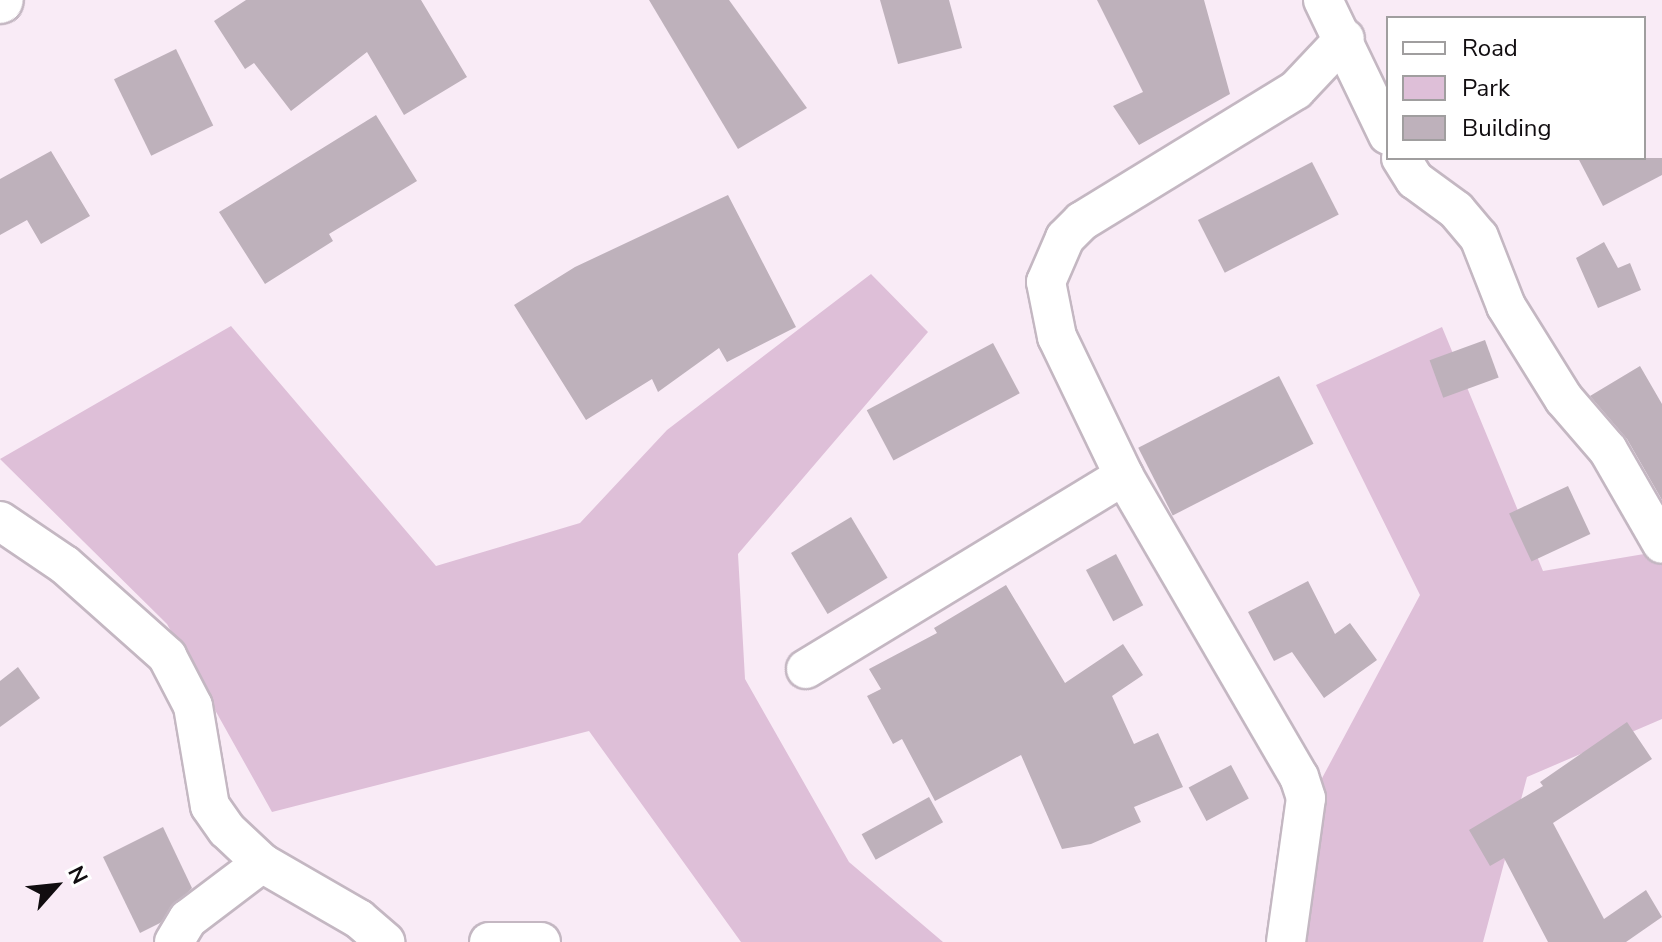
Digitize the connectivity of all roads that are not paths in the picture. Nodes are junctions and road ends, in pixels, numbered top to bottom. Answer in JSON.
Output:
{"nodes":[{"id":1,"x":1323,"y":0,"type":"edge"},
{"id":2,"x":1345,"y":38,"type":"junction"},
{"id":3,"x":1386,"y":130,"type":"edge"},
{"id":4,"x":1402,"y":160,"type":"edge"},
{"id":5,"x":1124,"y":476,"type":"junction"},
{"id":6,"x":0,"y":521,"type":"edge"},
{"id":7,"x":1662,"y":544,"type":"edge"},
{"id":8,"x":806,"y":669,"type":"dead end"},
{"id":9,"x":262,"y":863,"type":"junction"},
{"id":10,"x":174,"y":942,"type":"edge"},
{"id":11,"x":385,"y":942,"type":"edge"},
{"id":12,"x":489,"y":942,"type":"edge"},
{"id":13,"x":541,"y":942,"type":"edge"},
{"id":14,"x":1286,"y":942,"type":"edge"}],
"edges":[{"from":1,"to":2,"type":"street"},
{"from":2,"to":3,"type":"street"},
{"from":2,"to":5,"type":"street"},
{"from":4,"to":7,"type":"street"},
{"from":5,"to":8,"type":"street"},
{"from":5,"to":14,"type":"street"},
{"from":6,"to":9,"type":"street"},
{"from":9,"to":10,"type":"street"},
{"from":9,"to":11,"type":"street"},
{"from":12,"to":13,"type":"street"}]}
